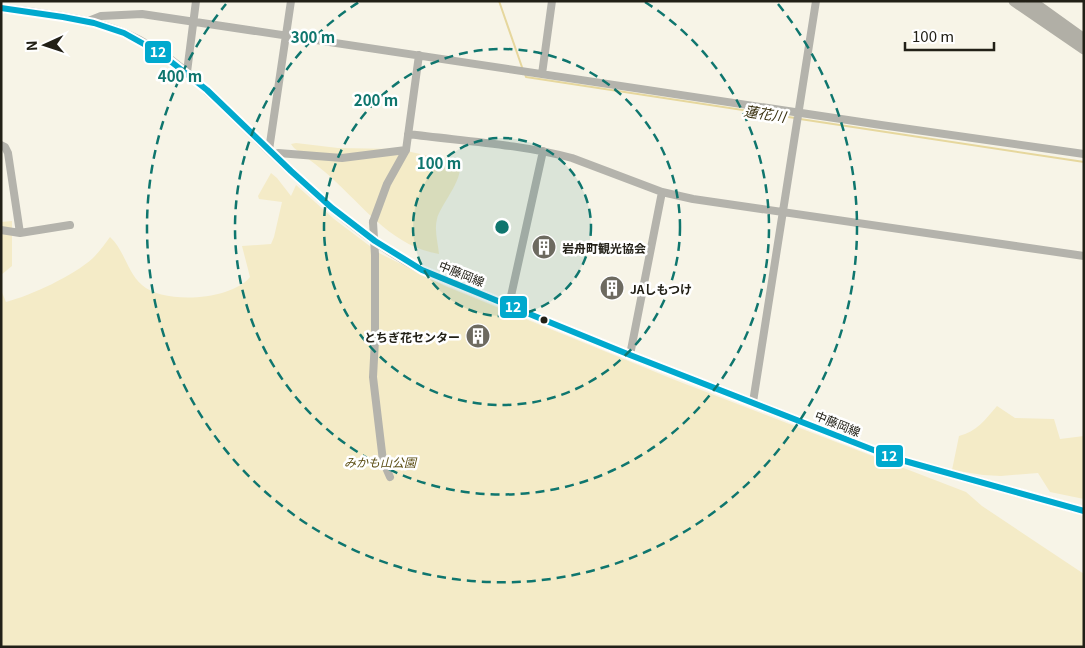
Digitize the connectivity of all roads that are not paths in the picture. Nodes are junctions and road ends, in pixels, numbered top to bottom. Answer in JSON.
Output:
{"nodes":[{"id":1,"x":196,"y":1,"type":"edge"},
{"id":2,"x":291,"y":1,"type":"edge"},
{"id":3,"x":552,"y":1,"type":"edge"},
{"id":4,"x":816,"y":1,"type":"edge"},
{"id":5,"x":1014,"y":1,"type":"edge"},
{"id":6,"x":1031,"y":1,"type":"edge"},
{"id":7,"x":1,"y":8,"type":"edge"},
{"id":8,"x":86,"y":22,"type":"junction"},
{"id":9,"x":194,"y":22,"type":"junction"},
{"id":10,"x":286,"y":36,"type":"junction"},
{"id":11,"x":1084,"y":39,"type":"edge"},
{"id":12,"x":1084,"y":50,"type":"edge"},
{"id":13,"x":419,"y":56,"type":"junction"},
{"id":14,"x":187,"y":72,"type":"junction"},
{"id":15,"x":542,"y":74,"type":"junction"},
{"id":16,"x":797,"y":116,"type":"junction"},
{"id":17,"x":408,"y":134,"type":"junction"},
{"id":18,"x":1,"y":146,"type":"edge"},
{"id":19,"x":406,"y":150,"type":"junction"},
{"id":20,"x":543,"y":151,"type":"junction"},
{"id":21,"x":272,"y":152,"type":"junction"},
{"id":22,"x":1084,"y":154,"type":"edge"},
{"id":23,"x":662,"y":192,"type":"junction"},
{"id":24,"x":782,"y":212,"type":"junction"},
{"id":25,"x":70,"y":225,"type":"dead end"},
{"id":26,"x":1,"y":230,"type":"edge"},
{"id":27,"x":20,"y":233,"type":"junction"},
{"id":28,"x":1084,"y":256,"type":"edge"},
{"id":29,"x":508,"y":305,"type":"junction"},
{"id":30,"x":630,"y":355,"type":"junction"},
{"id":31,"x":753,"y":402,"type":"junction"},
{"id":32,"x":390,"y":477,"type":"dead end"},
{"id":33,"x":1084,"y":511,"type":"edge"}],
"edges":[{"from":1,"to":9,"type":"street"},
{"from":2,"to":10,"type":"street"},
{"from":3,"to":15,"type":"street"},
{"from":4,"to":16,"type":"street"},
{"from":5,"to":12,"type":"highway"},
{"from":6,"to":11,"type":"highway"},
{"from":7,"to":8,"type":"main road","name":"中藤岡線"},
{"from":8,"to":9,"type":"street"},
{"from":8,"to":14,"type":"main road","name":"中藤岡線"},
{"from":9,"to":10,"type":"street"},
{"from":9,"to":14,"type":"street"},
{"from":10,"to":13,"type":"street"},
{"from":10,"to":21,"type":"street"},
{"from":13,"to":15,"type":"street"},
{"from":13,"to":17,"type":"street"},
{"from":14,"to":21,"type":"main road","name":"中藤岡線"},
{"from":15,"to":16,"type":"street"},
{"from":16,"to":22,"type":"street"},
{"from":16,"to":24,"type":"street"},
{"from":17,"to":19,"type":"street"},
{"from":17,"to":20,"type":"street"},
{"from":18,"to":27,"type":"street"},
{"from":19,"to":21,"type":"street"},
{"from":19,"to":32,"type":"street","bridge":true},
{"from":20,"to":23,"type":"street"},
{"from":20,"to":29,"type":"street"},
{"from":21,"to":29,"type":"main road","name":"中藤岡線"},
{"from":23,"to":24,"type":"street"},
{"from":23,"to":30,"type":"street"},
{"from":24,"to":28,"type":"street"},
{"from":24,"to":31,"type":"street"},
{"from":25,"to":27,"type":"street"},
{"from":26,"to":27,"type":"street"},
{"from":29,"to":30,"type":"main road","name":"中藤岡線"},
{"from":30,"to":31,"type":"main road","name":"中藤岡線"},
{"from":31,"to":33,"type":"main road","name":"中藤岡線"}]}
